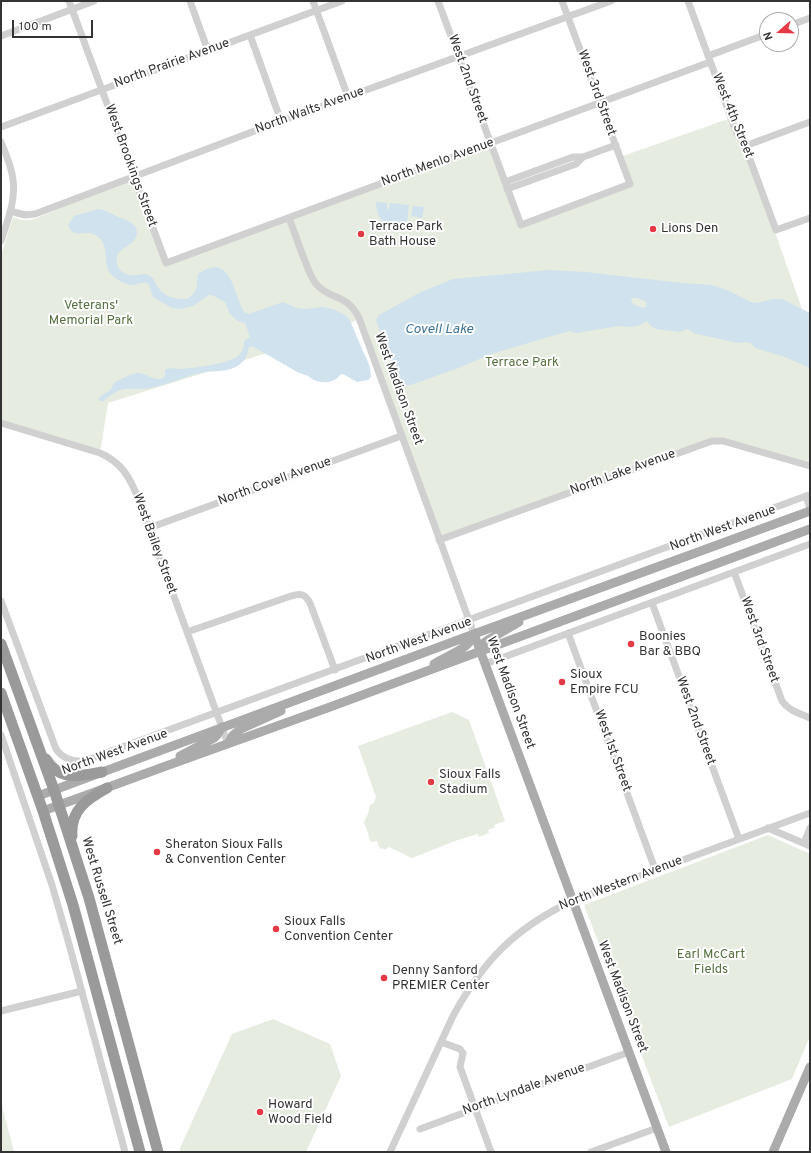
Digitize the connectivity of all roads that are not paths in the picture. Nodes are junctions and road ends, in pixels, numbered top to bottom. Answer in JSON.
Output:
{"nodes":[{"id":1,"x":69,"y":1,"type":"edge"},
{"id":2,"x":94,"y":1,"type":"edge"},
{"id":3,"x":190,"y":1,"type":"edge"},
{"id":4,"x":313,"y":1,"type":"edge"},
{"id":5,"x":342,"y":1,"type":"edge"},
{"id":6,"x":438,"y":1,"type":"edge"},
{"id":7,"x":562,"y":1,"type":"edge"},
{"id":8,"x":611,"y":1,"type":"edge"},
{"id":9,"x":688,"y":1,"type":"edge"},
{"id":10,"x":72,"y":9,"type":"junction"},
{"id":11,"x":316,"y":11,"type":"junction"},
{"id":12,"x":568,"y":17,"type":"junction"},
{"id":13,"x":810,"y":18,"type":"edge"},
{"id":14,"x":799,"y":22,"type":"edge"},
{"id":15,"x":1,"y":36,"type":"edge"},
{"id":16,"x":250,"y":36,"type":"junction"},
{"id":17,"x":759,"y":37,"type":"edge"},
{"id":18,"x":208,"y":51,"type":"junction"},
{"id":19,"x":459,"y":57,"type":"junction"},
{"id":20,"x":709,"y":59,"type":"junction"},
{"id":21,"x":102,"y":90,"type":"junction"},
{"id":22,"x":348,"y":97,"type":"junction"},
{"id":23,"x":600,"y":103,"type":"junction"},
{"id":24,"x":281,"y":121,"type":"junction"},
{"id":25,"x":810,"y":122,"type":"edge"},
{"id":26,"x":1,"y":128,"type":"edge"},
{"id":27,"x":1,"y":142,"type":"edge"},
{"id":28,"x":490,"y":144,"type":"junction"},
{"id":29,"x":616,"y":145,"type":"junction"},
{"id":30,"x":745,"y":146,"type":"junction"},
{"id":31,"x":583,"y":157,"type":"junction"},
{"id":32,"x":134,"y":176,"type":"junction"},
{"id":33,"x":505,"y":182,"type":"junction"},
{"id":34,"x":507,"y":190,"type":"junction"},
{"id":35,"x":10,"y":211,"type":"junction"},
{"id":36,"x":289,"y":218,"type":"junction"},
{"id":37,"x":810,"y":218,"type":"edge"},
{"id":38,"x":521,"y":225,"type":"joint"},
{"id":39,"x":1,"y":241,"type":"edge"},
{"id":40,"x":166,"y":263,"type":"joint"},
{"id":41,"x":1,"y":423,"type":"edge"},
{"id":42,"x":401,"y":436,"type":"junction"},
{"id":43,"x":810,"y":466,"type":"edge"},
{"id":44,"x":808,"y":495,"type":"edge"},
{"id":45,"x":810,"y":510,"type":"edge"},
{"id":46,"x":149,"y":528,"type":"junction"},
{"id":47,"x":810,"y":529,"type":"edge"},
{"id":48,"x":439,"y":540,"type":"junction"},
{"id":49,"x":810,"y":544,"type":"edge"},
{"id":50,"x":734,"y":572,"type":"junction"},
{"id":51,"x":1,"y":601,"type":"edge"},
{"id":52,"x":652,"y":603,"type":"junction"},
{"id":53,"x":530,"y":614,"type":"junction"},
{"id":54,"x":468,"y":620,"type":"junction"},
{"id":55,"x":187,"y":632,"type":"junction"},
{"id":56,"x":568,"y":633,"type":"junction"},
{"id":57,"x":474,"y":634,"type":"junction"},
{"id":58,"x":1,"y":644,"type":"edge"},
{"id":59,"x":480,"y":651,"type":"junction"},
{"id":60,"x":485,"y":664,"type":"junction"},
{"id":61,"x":335,"y":670,"type":"junction"},
{"id":62,"x":421,"y":673,"type":"junction"},
{"id":63,"x":1,"y":693,"type":"edge"},
{"id":64,"x":310,"y":694,"type":"junction"},
{"id":65,"x":217,"y":713,"type":"junction"},
{"id":66,"x":810,"y":718,"type":"edge"},
{"id":67,"x":31,"y":726,"type":"junction"},
{"id":68,"x":222,"y":727,"type":"junction"},
{"id":69,"x":2,"y":738,"type":"edge"},
{"id":70,"x":228,"y":744,"type":"junction"},
{"id":71,"x":166,"y":766,"type":"junction"},
{"id":72,"x":102,"y":772,"type":"junction"},
{"id":73,"x":107,"y":788,"type":"junction"},
{"id":74,"x":54,"y":790,"type":"junction"},
{"id":75,"x":38,"y":796,"type":"junction"},
{"id":76,"x":59,"y":806,"type":"junction"},
{"id":77,"x":44,"y":812,"type":"junction"},
{"id":78,"x":810,"y":813,"type":"edge"},
{"id":79,"x":768,"y":828,"type":"junction"},
{"id":80,"x":810,"y":828,"type":"edge"},
{"id":81,"x":739,"y":839,"type":"junction"},
{"id":82,"x":807,"y":845,"type":"edge"},
{"id":83,"x":74,"y":851,"type":"junction"},
{"id":84,"x":655,"y":869,"type":"junction"},
{"id":85,"x":572,"y":901,"type":"junction"},
{"id":86,"x":82,"y":991,"type":"junction"},
{"id":87,"x":1,"y":1010,"type":"edge"},
{"id":88,"x":441,"y":1042,"type":"junction"},
{"id":89,"x":629,"y":1052,"type":"junction"},
{"id":90,"x":810,"y":1067,"type":"edge"},
{"id":91,"x":475,"y":1108,"type":"junction"},
{"id":92,"x":657,"y":1128,"type":"junction"},
{"id":93,"x":420,"y":1129,"type":"dead end"},
{"id":94,"x":125,"y":1152,"type":"edge"},
{"id":95,"x":140,"y":1152,"type":"edge"},
{"id":96,"x":158,"y":1152,"type":"edge"},
{"id":97,"x":390,"y":1152,"type":"edge"},
{"id":98,"x":491,"y":1152,"type":"edge"},
{"id":99,"x":591,"y":1152,"type":"edge"},
{"id":100,"x":666,"y":1152,"type":"edge"},
{"id":101,"x":773,"y":1152,"type":"edge"}],
"edges":[{"from":1,"to":10,"type":"street","name":"West Brookings Street"},
{"from":2,"to":10,"type":"street"},
{"from":3,"to":18,"type":"street"},
{"from":4,"to":11,"type":"street"},
{"from":5,"to":11,"type":"street","name":"North Prairie Avenue"},
{"from":6,"to":19,"type":"street","name":"West 2nd Street"},
{"from":7,"to":12,"type":"street","name":"West 3rd Street"},
{"from":8,"to":12,"type":"street","name":"North Walts Avenue"},
{"from":9,"to":20,"type":"street","name":"West 4th Street"},
{"from":10,"to":15,"type":"street"},
{"from":10,"to":21,"type":"street","name":"West Brookings Street"},
{"from":11,"to":16,"type":"street","name":"North Prairie Avenue"},
{"from":11,"to":22,"type":"street"},
{"from":12,"to":19,"type":"street","name":"North Walts Avenue"},
{"from":12,"to":23,"type":"street","name":"West 3rd Street"},
{"from":13,"to":14,"type":"street"},
{"from":16,"to":18,"type":"street","name":"North Prairie Avenue"},
{"from":16,"to":24,"type":"street"},
{"from":17,"to":20,"type":"street","name":"North Menlo Avenue"},
{"from":18,"to":21,"type":"street","name":"North Prairie Avenue"},
{"from":19,"to":22,"type":"street","name":"North Walts Avenue"},
{"from":19,"to":28,"type":"street","name":"West 2nd Street"},
{"from":20,"to":23,"type":"street","name":"North Menlo Avenue"},
{"from":20,"to":30,"type":"street","name":"West 4th Street"},
{"from":21,"to":26,"type":"street","name":"North Prairie Avenue"},
{"from":21,"to":32,"type":"street","name":"West Brookings Street"},
{"from":22,"to":24,"type":"street","name":"North Walts Avenue"},
{"from":23,"to":28,"type":"street","name":"North Menlo Avenue"},
{"from":23,"to":29,"type":"street","name":"West 3rd Street"},
{"from":24,"to":32,"type":"street","name":"North Walts Avenue"},
{"from":25,"to":30,"type":"street"},
{"from":27,"to":35,"type":"street"},
{"from":28,"to":33,"type":"street","name":"West 2nd Street"},
{"from":28,"to":36,"type":"street","name":"North Menlo Avenue"},
{"from":29,"to":31,"type":"street"},
{"from":29,"to":38,"type":"street","name":"West 3rd Street"},
{"from":30,"to":37,"type":"street","name":"West 4th Street"},
{"from":31,"to":33,"type":"street"},
{"from":31,"to":34,"type":"street"},
{"from":32,"to":35,"type":"street","name":"North Walts Avenue"},
{"from":32,"to":40,"type":"street","name":"West Brookings Street"},
{"from":33,"to":34,"type":"street","name":"West 2nd Street"},
{"from":34,"to":38,"type":"street","name":"West 2nd Street"},
{"from":35,"to":39,"type":"street"},
{"from":36,"to":40,"type":"street","name":"North Menlo Avenue"},
{"from":36,"to":42,"type":"street","name":"West Madison Street"},
{"from":41,"to":46,"type":"street","name":"West Bailey Street"},
{"from":42,"to":46,"type":"street","name":"North Covell Avenue"},
{"from":42,"to":48,"type":"street","name":"West Madison Street"},
{"from":43,"to":48,"type":"street","name":"North Lake Avenue"},
{"from":44,"to":45,"type":"street"},
{"from":44,"to":54,"type":"street","name":"North West Avenue"},
{"from":45,"to":53,"type":"main road","name":"North West Avenue"},
{"from":46,"to":55,"type":"street","name":"West Bailey Street"},
{"from":47,"to":59,"type":"main road"},
{"from":48,"to":54,"type":"street","name":"West Madison Street"},
{"from":49,"to":50,"type":"street"},
{"from":50,"to":52,"type":"street"},
{"from":50,"to":66,"type":"street","name":"West 3rd Street"},
{"from":51,"to":65,"type":"street","name":"North West Avenue"},
{"from":52,"to":56,"type":"street"},
{"from":52,"to":81,"type":"street","name":"West 2nd Street"},
{"from":53,"to":57,"type":"main road","name":"North West Avenue"},
{"from":53,"to":59,"type":"main road"},
{"from":54,"to":57,"type":"street","name":"West Madison Street"},
{"from":54,"to":61,"type":"street","name":"North West Avenue"},
{"from":55,"to":61,"type":"street"},
{"from":55,"to":65,"type":"street","name":"West Bailey Street"},
{"from":56,"to":60,"type":"street"},
{"from":56,"to":84,"type":"street","name":"West 1st Street"},
{"from":57,"to":59,"type":"main road","name":"West Madison Street"},
{"from":57,"to":62,"type":"main road"},
{"from":57,"to":64,"type":"main road","name":"North West Avenue"},
{"from":58,"to":67,"type":"highway","name":"West Russell Street"},
{"from":59,"to":60,"type":"main road","name":"West Madison Street"},
{"from":59,"to":62,"type":"main road"},
{"from":60,"to":85,"type":"main road","name":"West Madison Street"},
{"from":61,"to":65,"type":"street","name":"North West Avenue"},
{"from":62,"to":70,"type":"main road"},
{"from":63,"to":75,"type":"highway"},
{"from":64,"to":68,"type":"main road","name":"North West Avenue"},
{"from":64,"to":70,"type":"main road"},
{"from":65,"to":68,"type":"street","name":"West Bailey Street"},
{"from":67,"to":72,"type":"highway"},
{"from":67,"to":74,"type":"highway","name":"West Russell Street"},
{"from":68,"to":70,"type":"street","name":"West Bailey Street"},
{"from":68,"to":71,"type":"main road"},
{"from":68,"to":72,"type":"main road","name":"North West Avenue"},
{"from":69,"to":86,"type":"street"},
{"from":70,"to":71,"type":"main road"},
{"from":71,"to":73,"type":"main road"},
{"from":72,"to":74,"type":"main road","name":"North West Avenue"},
{"from":73,"to":76,"type":"main road"},
{"from":73,"to":83,"type":"highway"},
{"from":74,"to":75,"type":"main road","name":"North West Avenue"},
{"from":74,"to":76,"type":"highway","name":"West Russell Street"},
{"from":75,"to":77,"type":"highway"},
{"from":76,"to":77,"type":"main road"},
{"from":76,"to":83,"type":"highway","name":"West Russell Street"},
{"from":77,"to":95,"type":"highway"},
{"from":78,"to":79,"type":"street","name":"North Western Avenue"},
{"from":79,"to":81,"type":"street","name":"North Western Avenue"},
{"from":79,"to":82,"type":"street"},
{"from":80,"to":82,"type":"street"},
{"from":81,"to":84,"type":"street","name":"North Western Avenue"},
{"from":83,"to":96,"type":"highway","name":"West Russell Street"},
{"from":84,"to":85,"type":"street","name":"North Western Avenue"},
{"from":85,"to":88,"type":"street","name":"North Western Avenue"},
{"from":85,"to":89,"type":"main road","name":"West Madison Street"},
{"from":86,"to":87,"type":"street"},
{"from":86,"to":94,"type":"street"},
{"from":88,"to":91,"type":"street"},
{"from":88,"to":97,"type":"street","name":"North Western Avenue"},
{"from":89,"to":91,"type":"street","name":"North Lyndale Avenue"},
{"from":89,"to":92,"type":"main road","name":"West Madison Street"},
{"from":90,"to":101,"type":"main road"},
{"from":91,"to":93,"type":"street","name":"North Lyndale Avenue"},
{"from":91,"to":98,"type":"street"},
{"from":92,"to":99,"type":"street"},
{"from":92,"to":100,"type":"main road","name":"West Madison Street"}]}
